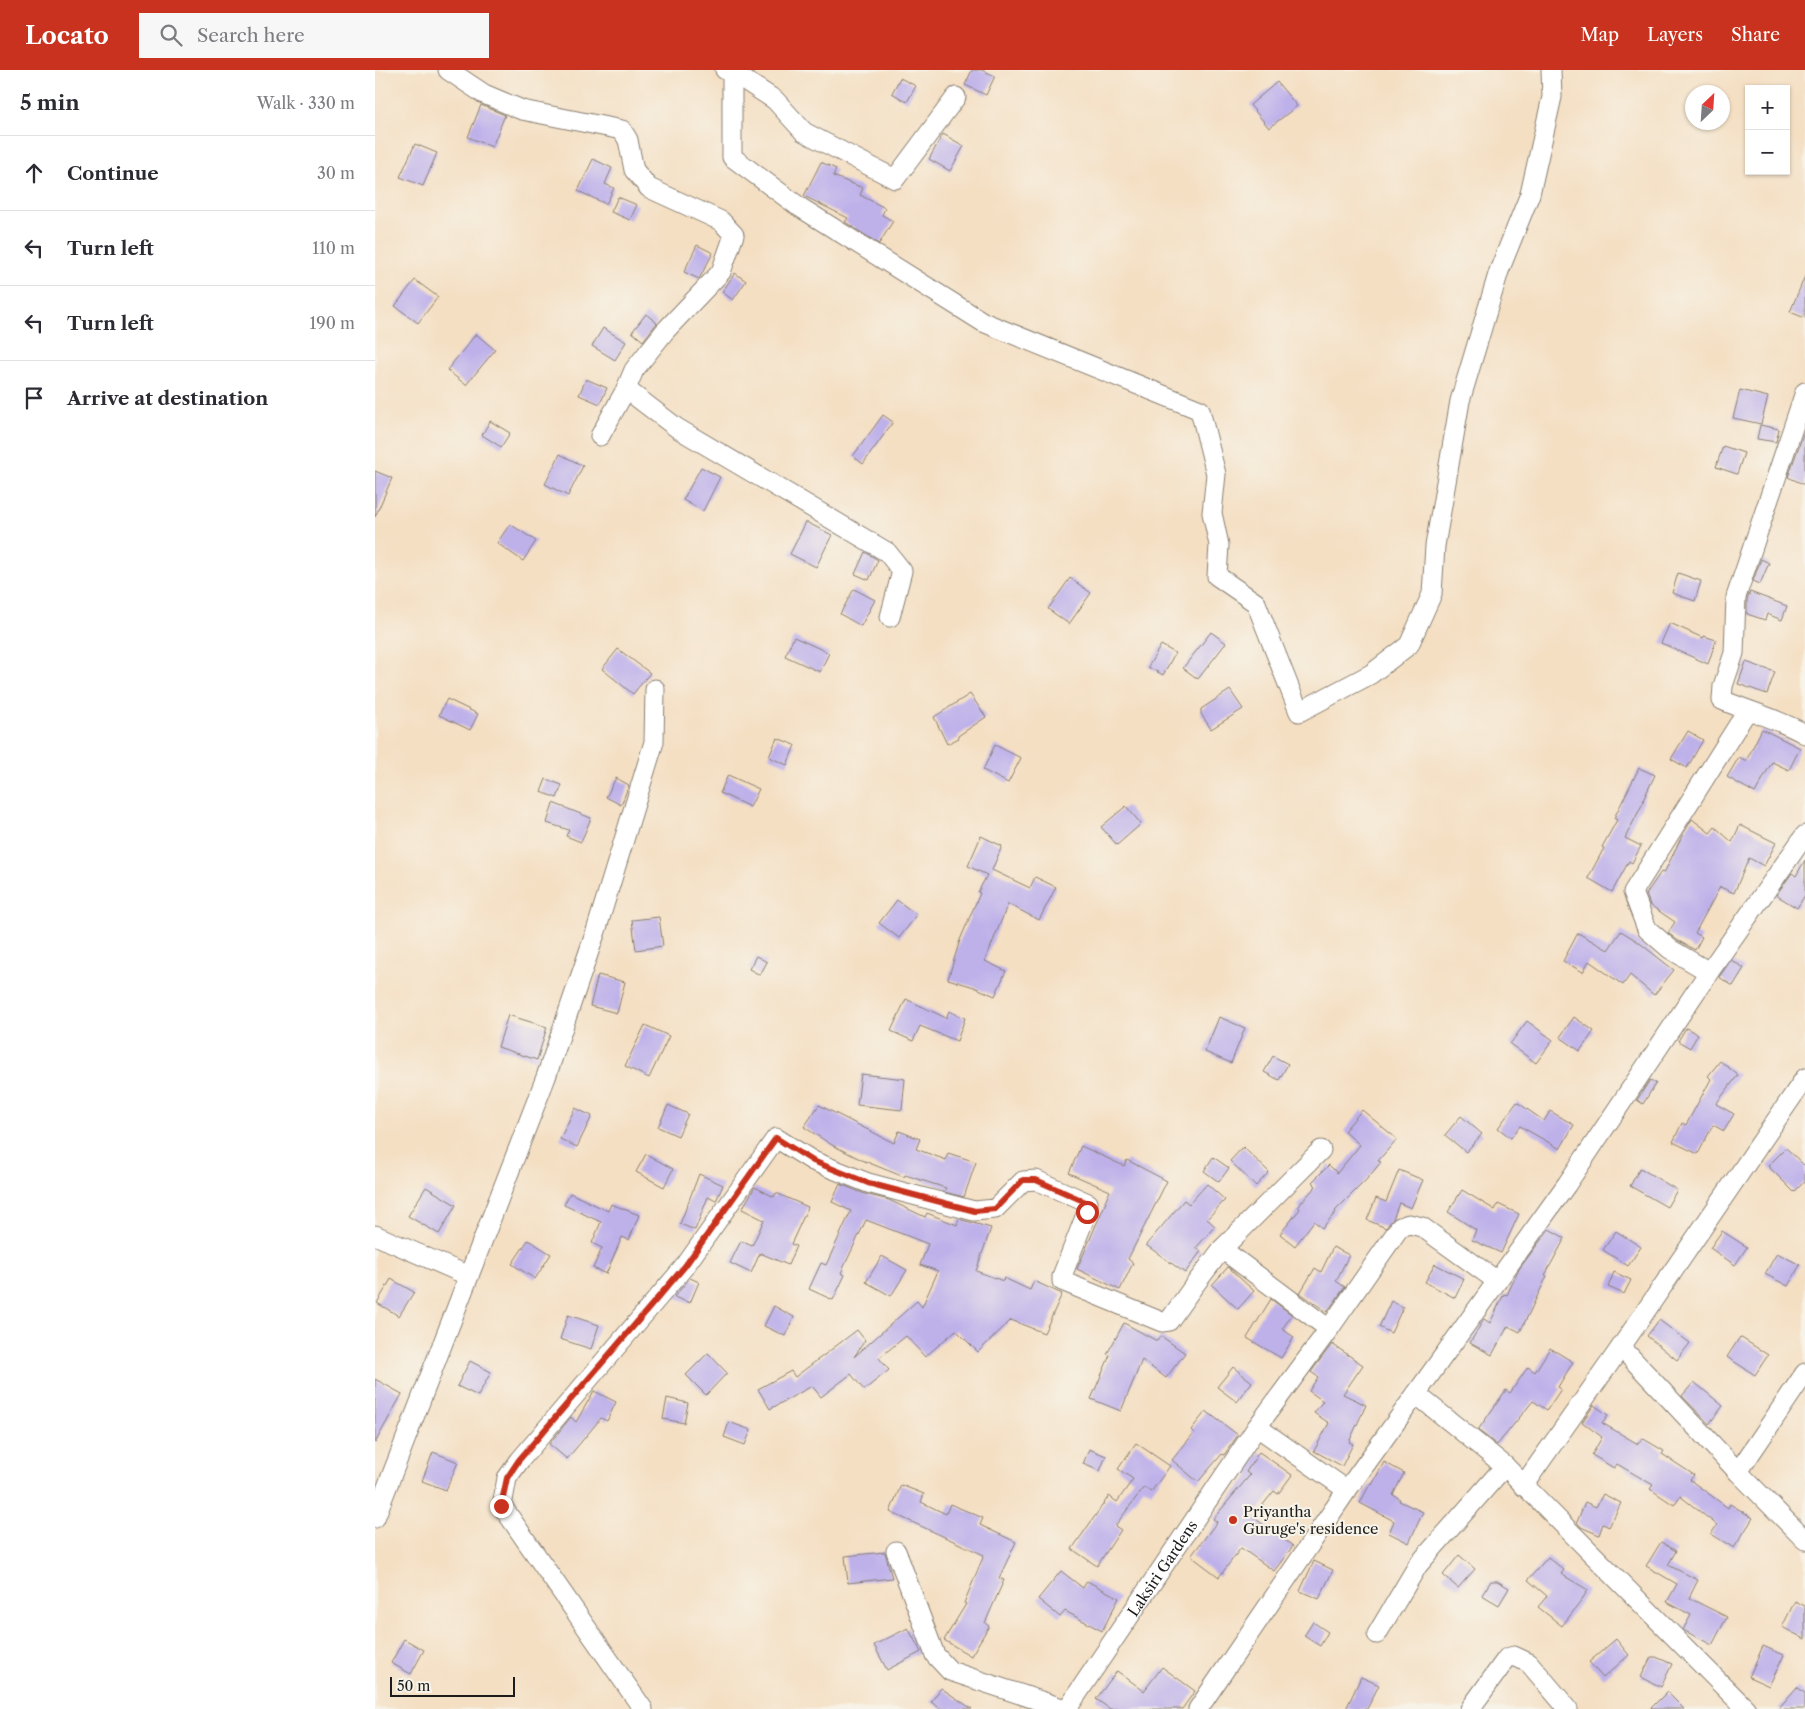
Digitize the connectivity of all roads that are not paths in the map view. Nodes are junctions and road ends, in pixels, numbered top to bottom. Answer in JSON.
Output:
{"nodes":[{"id":1,"x":448,"y":70,"type":"edge"},
{"id":2,"x":1551,"y":70,"type":"edge"},
{"id":3,"x":729,"y":71,"type":"edge"},
{"id":4,"x":955,"y":97,"type":"dead end"},
{"id":5,"x":626,"y":389,"type":"junction"},
{"id":6,"x":1805,"y":392,"type":"edge"},
{"id":7,"x":600,"y":436,"type":"dead end"},
{"id":8,"x":890,"y":617,"type":"dead end"},
{"id":9,"x":655,"y":689,"type":"dead end"},
{"id":10,"x":1747,"y":711,"type":"junction"},
{"id":11,"x":1805,"y":734,"type":"edge"},
{"id":12,"x":1805,"y":835,"type":"edge"},
{"id":13,"x":1709,"y":972,"type":"junction"},
{"id":14,"x":1805,"y":1078,"type":"edge"},
{"id":15,"x":1321,"y":1150,"type":"dead end"},
{"id":16,"x":375,"y":1235,"type":"edge"},
{"id":17,"x":1222,"y":1250,"type":"junction"},
{"id":18,"x":469,"y":1276,"type":"junction"},
{"id":19,"x":1497,"y":1281,"type":"junction"},
{"id":20,"x":1329,"y":1329,"type":"junction"},
{"id":21,"x":1621,"y":1347,"type":"junction"},
{"id":22,"x":1805,"y":1372,"type":"edge"},
{"id":23,"x":1416,"y":1394,"type":"junction"},
{"id":24,"x":1257,"y":1426,"type":"junction"},
{"id":25,"x":1505,"y":1466,"type":"junction"},
{"id":26,"x":1738,"y":1472,"type":"junction"},
{"id":27,"x":1523,"y":1486,"type":"junction"},
{"id":28,"x":1347,"y":1490,"type":"junction"},
{"id":29,"x":375,"y":1518,"type":"edge"},
{"id":30,"x":1805,"y":1540,"type":"edge"},
{"id":31,"x":896,"y":1551,"type":"dead end"},
{"id":32,"x":1377,"y":1634,"type":"dead end"},
{"id":33,"x":643,"y":1709,"type":"edge"},
{"id":34,"x":1066,"y":1709,"type":"edge"},
{"id":35,"x":1198,"y":1709,"type":"edge"},
{"id":36,"x":1470,"y":1709,"type":"edge"},
{"id":37,"x":1569,"y":1709,"type":"edge"},
{"id":38,"x":1746,"y":1709,"type":"edge"}],
"edges":[{"from":1,"to":5,"type":"street"},
{"from":2,"to":3,"type":"street"},
{"from":3,"to":4,"type":"street"},
{"from":5,"to":7,"type":"street"},
{"from":5,"to":8,"type":"street"},
{"from":6,"to":10,"type":"street"},
{"from":9,"to":18,"type":"street"},
{"from":10,"to":11,"type":"street"},
{"from":10,"to":13,"type":"street"},
{"from":12,"to":13,"type":"street"},
{"from":13,"to":19,"type":"street"},
{"from":14,"to":21,"type":"street"},
{"from":15,"to":17,"type":"street"},
{"from":16,"to":18,"type":"street"},
{"from":17,"to":20,"type":"street"},
{"from":17,"to":33,"type":"street"},
{"from":18,"to":29,"type":"street"},
{"from":19,"to":20,"type":"street","name":"Laksiri Gardens"},
{"from":19,"to":23,"type":"street"},
{"from":20,"to":24,"type":"street","name":"Laksiri Gardens"},
{"from":21,"to":26,"type":"street"},
{"from":21,"to":27,"type":"street"},
{"from":22,"to":26,"type":"street"},
{"from":23,"to":25,"type":"street"},
{"from":23,"to":28,"type":"street"},
{"from":24,"to":28,"type":"street"},
{"from":24,"to":34,"type":"street","name":"Laksiri Gardens"},
{"from":25,"to":27,"type":"street"},
{"from":25,"to":32,"type":"street"},
{"from":26,"to":30,"type":"street"},
{"from":27,"to":38,"type":"street"},
{"from":28,"to":35,"type":"street"},
{"from":31,"to":34,"type":"street"},
{"from":36,"to":37,"type":"street"}]}
